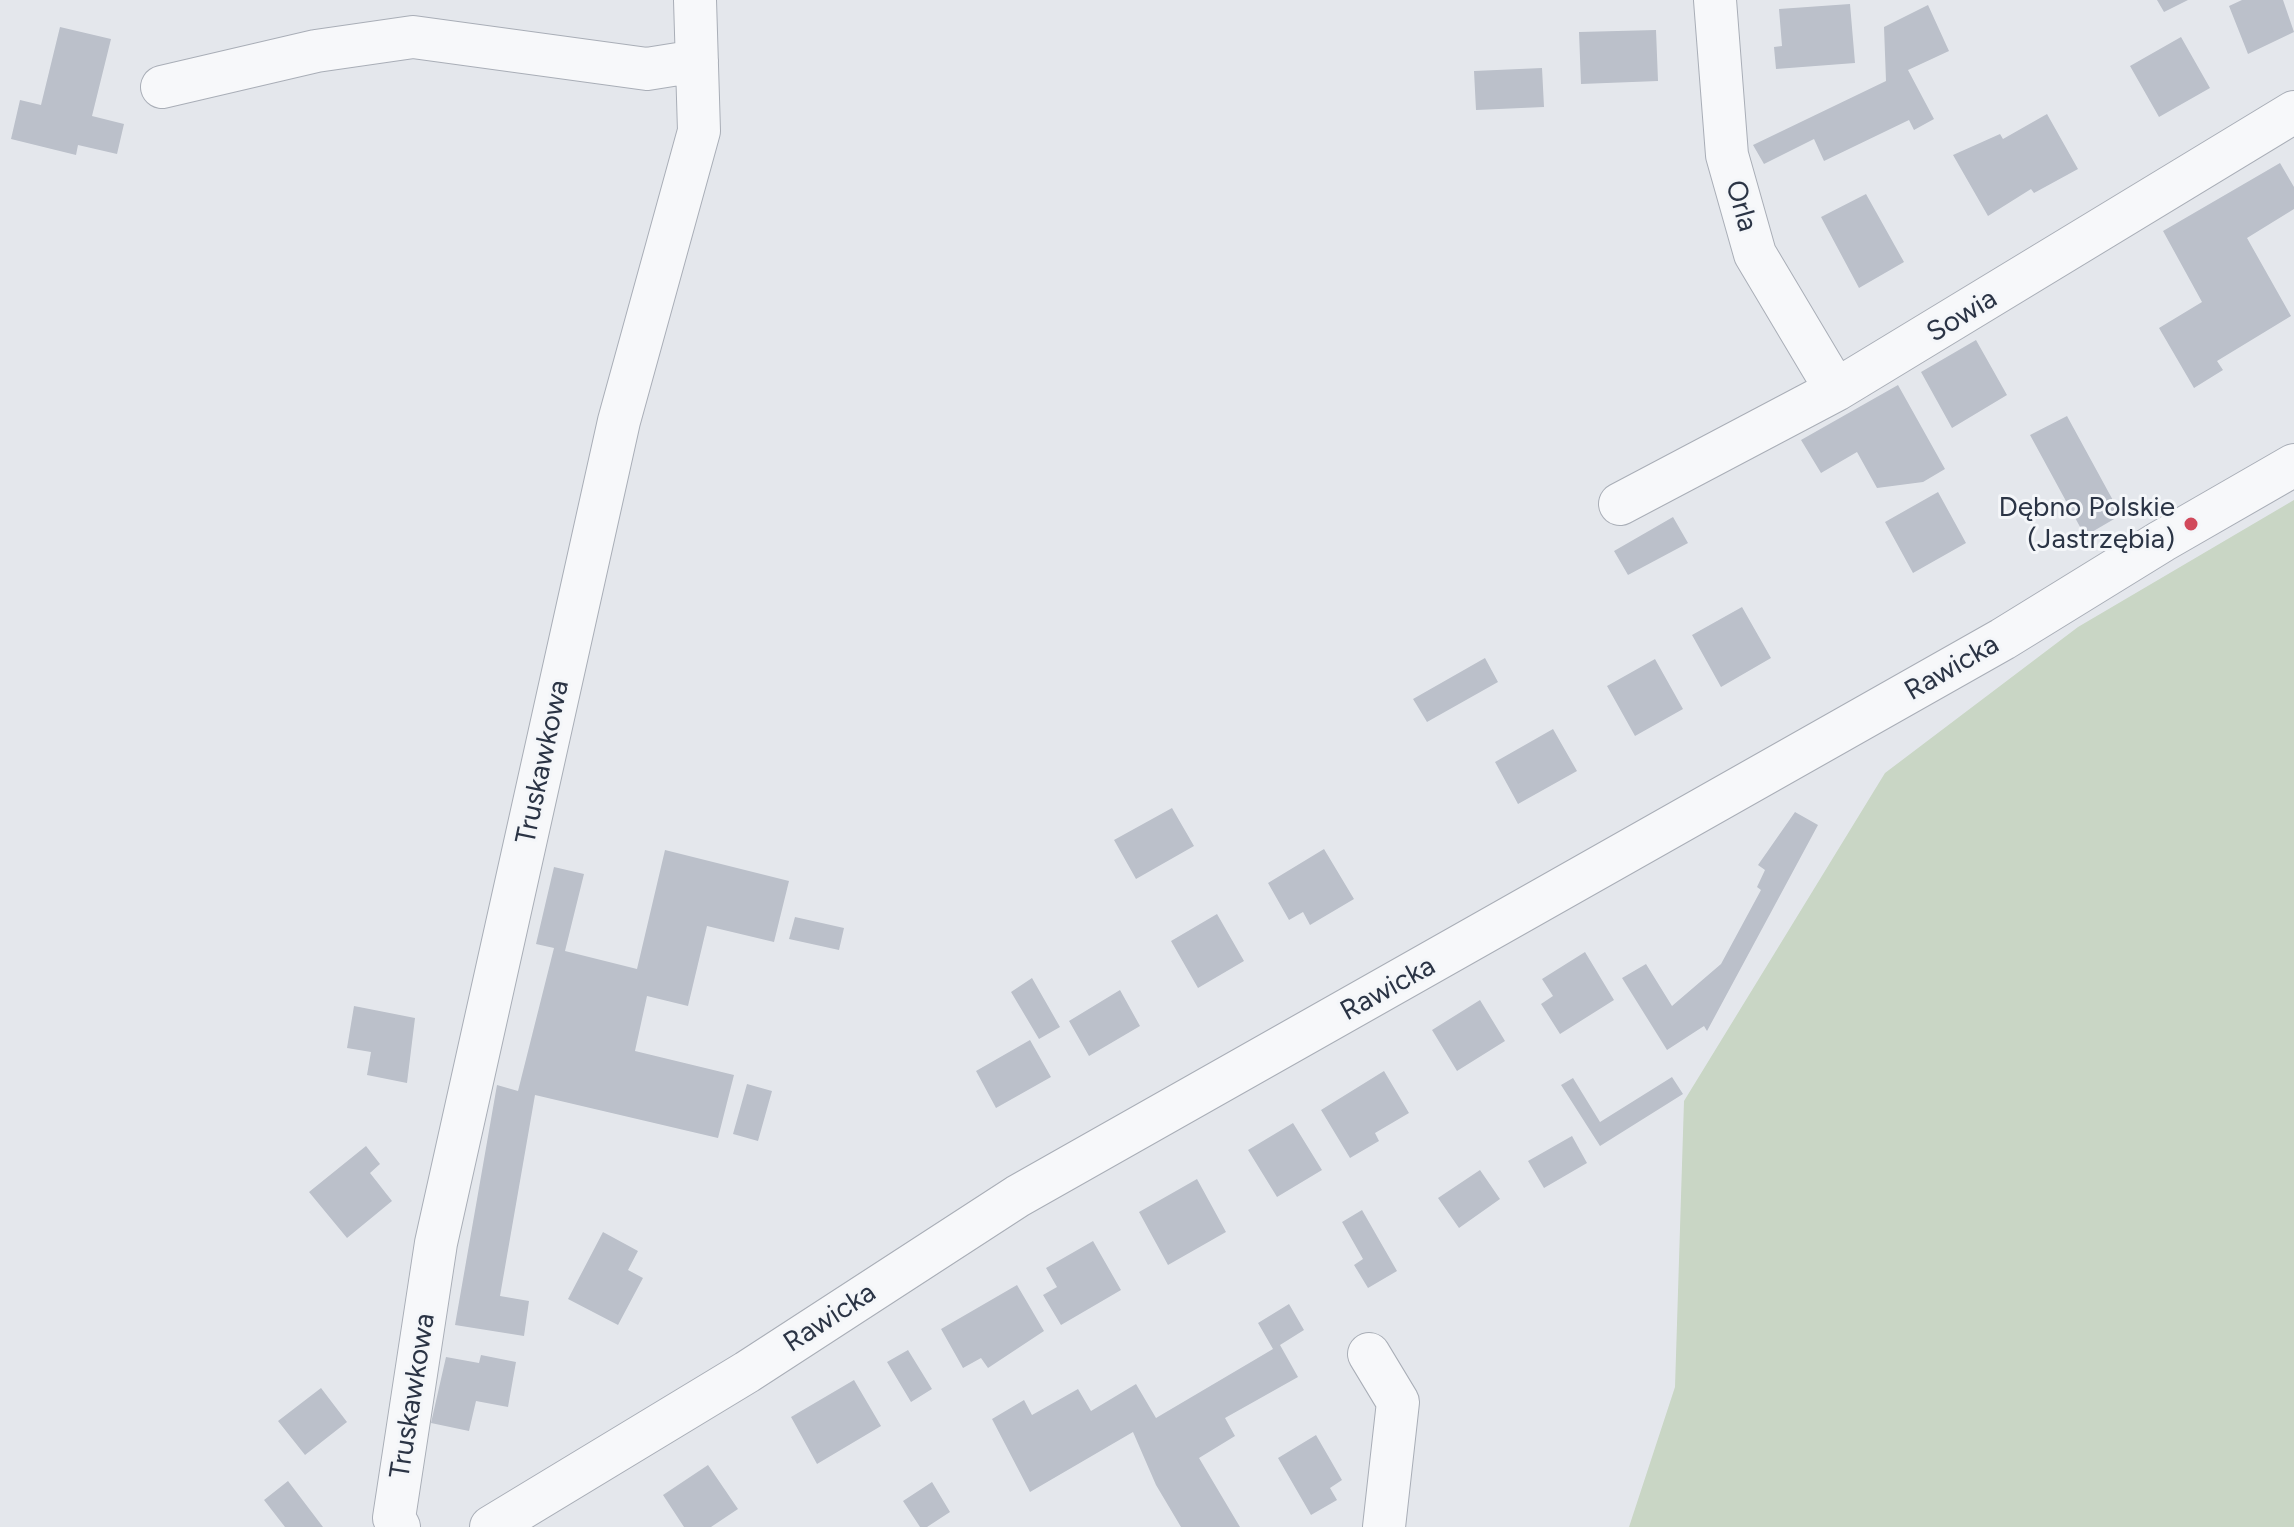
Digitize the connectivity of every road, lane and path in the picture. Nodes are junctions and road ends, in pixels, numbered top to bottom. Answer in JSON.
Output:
{"nodes":[{"id":1,"x":695,"y":0,"type":"edge"},
{"id":2,"x":1715,"y":0,"type":"edge"},
{"id":3,"x":697,"y":61,"type":"junction"},
{"id":4,"x":162,"y":87,"type":"dead end"},
{"id":5,"x":2294,"y":112,"type":"edge"},
{"id":6,"x":1836,"y":390,"type":"junction"},
{"id":7,"x":2294,"y":465,"type":"edge"},
{"id":8,"x":1620,"y":504,"type":"dead end"},
{"id":9,"x":1369,"y":1354,"type":"dead end"},
{"id":10,"x":399,"y":1527,"type":"edge"},
{"id":11,"x":491,"y":1527,"type":"edge"},
{"id":12,"x":1384,"y":1527,"type":"edge"}],
"edges":[{"from":1,"to":3,"type":"street","name":"Truskawkowa"},
{"from":2,"to":6,"type":"street","name":"Orla"},
{"from":3,"to":4,"type":"street"},
{"from":3,"to":10,"type":"street","name":"Truskawkowa"},
{"from":5,"to":6,"type":"street","name":"Sowia"},
{"from":6,"to":8,"type":"street","name":"Sowia"},
{"from":7,"to":11,"type":"street","name":"Rawicka"},
{"from":9,"to":12,"type":"street"}]}
